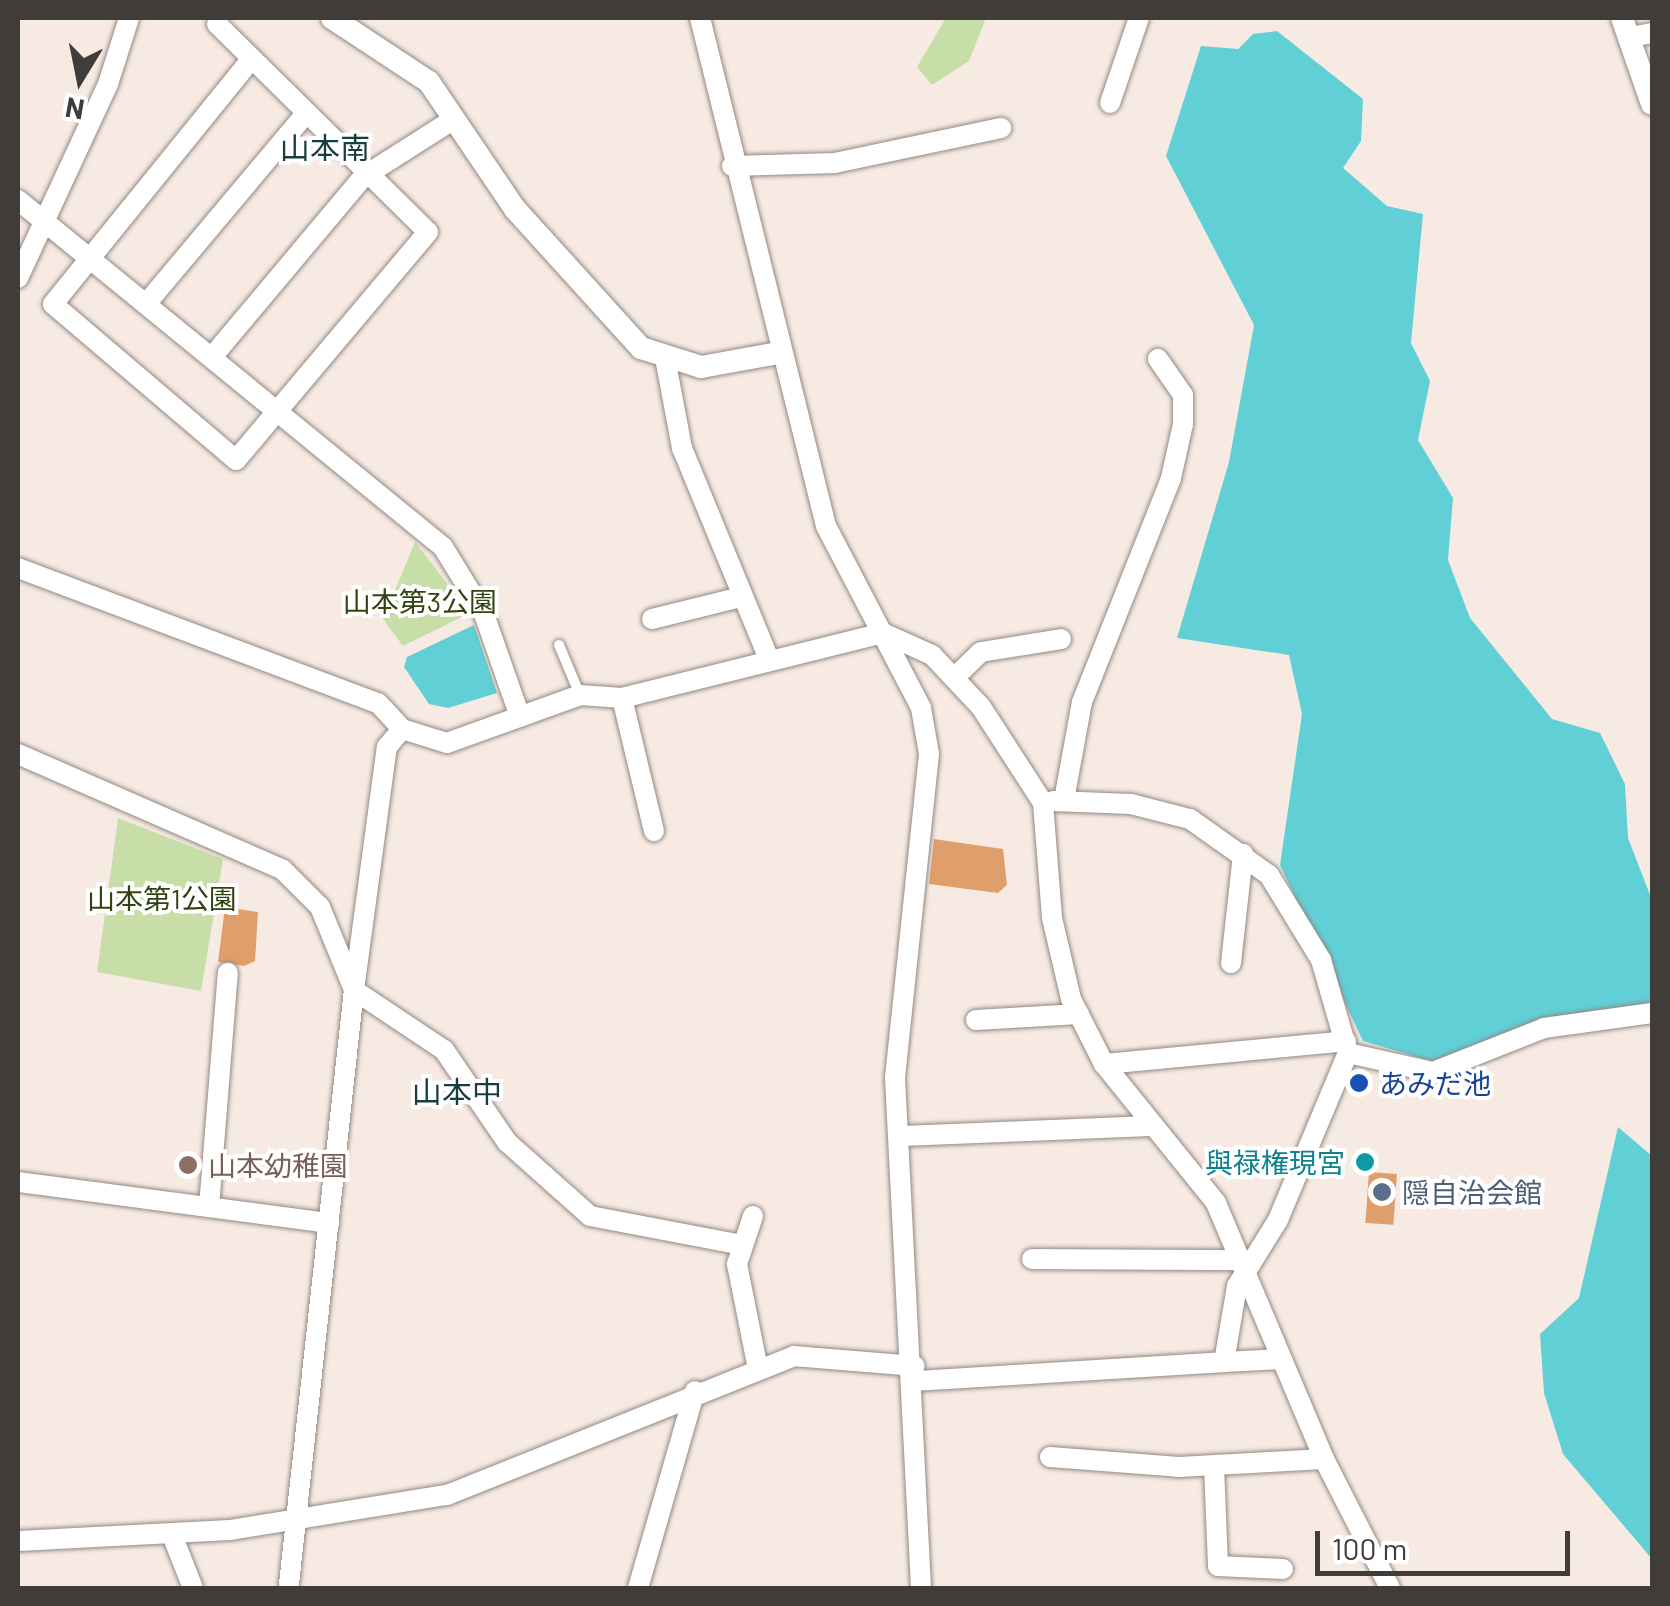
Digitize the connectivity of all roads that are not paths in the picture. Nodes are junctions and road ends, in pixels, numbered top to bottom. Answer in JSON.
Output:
{"nodes":[{"id":1,"x":128,"y":18,"type":"edge"},
{"id":2,"x":332,"y":18,"type":"edge"},
{"id":3,"x":700,"y":18,"type":"edge"},
{"id":4,"x":1139,"y":18,"type":"edge"},
{"id":5,"x":217,"y":24,"type":"dead end"},
{"id":6,"x":1635,"y":29,"type":"edge"},
{"id":7,"x":250,"y":61,"type":"junction"},
{"id":8,"x":1110,"y":103,"type":"dead end"},
{"id":9,"x":1652,"y":104,"type":"edge"},
{"id":10,"x":304,"y":116,"type":"junction"},
{"id":11,"x":454,"y":119,"type":"junction"},
{"id":12,"x":1001,"y":128,"type":"dead end"},
{"id":13,"x":732,"y":166,"type":"junction"},
{"id":14,"x":363,"y":176,"type":"junction"},
{"id":15,"x":18,"y":200,"type":"edge"},
{"id":16,"x":44,"y":222,"type":"junction"},
{"id":17,"x":88,"y":258,"type":"junction"},
{"id":18,"x":18,"y":278,"type":"edge"},
{"id":19,"x":146,"y":304,"type":"junction"},
{"id":20,"x":778,"y":354,"type":"junction"},
{"id":21,"x":212,"y":357,"type":"junction"},
{"id":22,"x":665,"y":358,"type":"junction"},
{"id":23,"x":1158,"y":359,"type":"dead end"},
{"id":24,"x":281,"y":413,"type":"junction"},
{"id":25,"x":18,"y":568,"type":"edge"},
{"id":26,"x":738,"y":598,"type":"junction"},
{"id":27,"x":652,"y":620,"type":"dead end"},
{"id":28,"x":883,"y":633,"type":"junction"},
{"id":29,"x":1061,"y":639,"type":"dead end"},
{"id":30,"x":559,"y":645,"type":"dead end"},
{"id":31,"x":768,"y":657,"type":"junction"},
{"id":32,"x":954,"y":678,"type":"junction"},
{"id":33,"x":580,"y":695,"type":"junction"},
{"id":34,"x":622,"y":698,"type":"junction"},
{"id":35,"x":520,"y":717,"type":"junction"},
{"id":36,"x":402,"y":729,"type":"junction"},
{"id":37,"x":18,"y":754,"type":"edge"},
{"id":38,"x":1054,"y":801,"type":"junction"},
{"id":39,"x":654,"y":831,"type":"dead end"},
{"id":40,"x":1243,"y":854,"type":"junction"},
{"id":41,"x":1231,"y":963,"type":"dead end"},
{"id":42,"x":228,"y":973,"type":"dead end"},
{"id":43,"x":354,"y":990,"type":"junction"},
{"id":44,"x":1652,"y":1012,"type":"edge"},
{"id":45,"x":1079,"y":1014,"type":"junction"},
{"id":46,"x":976,"y":1020,"type":"dead end"},
{"id":47,"x":1347,"y":1047,"type":"junction"},
{"id":48,"x":1104,"y":1064,"type":"junction"},
{"id":49,"x":1154,"y":1126,"type":"junction"},
{"id":50,"x":900,"y":1136,"type":"junction"},
{"id":51,"x":18,"y":1182,"type":"edge"},
{"id":52,"x":209,"y":1207,"type":"junction"},
{"id":53,"x":753,"y":1216,"type":"dead end"},
{"id":54,"x":329,"y":1223,"type":"junction"},
{"id":55,"x":742,"y":1244,"type":"junction"},
{"id":56,"x":1032,"y":1259,"type":"dead end"},
{"id":57,"x":1246,"y":1263,"type":"junction"},
{"id":58,"x":1282,"y":1359,"type":"junction"},
{"id":59,"x":1224,"y":1362,"type":"junction"},
{"id":60,"x":758,"y":1369,"type":"junction"},
{"id":61,"x":915,"y":1374,"type":"junction"},
{"id":62,"x":695,"y":1391,"type":"junction"},
{"id":63,"x":1050,"y":1457,"type":"dead end"},
{"id":64,"x":1324,"y":1459,"type":"junction"},
{"id":65,"x":1214,"y":1466,"type":"junction"},
{"id":66,"x":295,"y":1519,"type":"junction"},
{"id":67,"x":172,"y":1535,"type":"junction"},
{"id":68,"x":18,"y":1541,"type":"edge"},
{"id":69,"x":1282,"y":1569,"type":"dead end"},
{"id":70,"x":289,"y":1584,"type":"dead end"},
{"id":71,"x":194,"y":1588,"type":"edge"},
{"id":72,"x":638,"y":1588,"type":"edge"},
{"id":73,"x":921,"y":1588,"type":"edge"},
{"id":74,"x":1390,"y":1588,"type":"edge"}],
"edges":[{"from":1,"to":16,"type":"street"},
{"from":2,"to":11,"type":"street"},
{"from":3,"to":13,"type":"street"},
{"from":4,"to":8,"type":"street"},
{"from":5,"to":7,"type":"street"},
{"from":6,"to":9,"type":"street"},
{"from":7,"to":10,"type":"street"},
{"from":7,"to":17,"type":"street"},
{"from":10,"to":14,"type":"street"},
{"from":10,"to":19,"type":"street"},
{"from":11,"to":14,"type":"street"},
{"from":11,"to":22,"type":"street"},
{"from":12,"to":13,"type":"street"},
{"from":13,"to":20,"type":"street"},
{"from":14,"to":21,"type":"street"},
{"from":14,"to":24,"type":"street"},
{"from":15,"to":16,"type":"street"},
{"from":16,"to":17,"type":"street"},
{"from":16,"to":18,"type":"street"},
{"from":17,"to":19,"type":"street"},
{"from":17,"to":24,"type":"street"},
{"from":19,"to":21,"type":"street"},
{"from":20,"to":22,"type":"street"},
{"from":20,"to":28,"type":"street"},
{"from":21,"to":24,"type":"street"},
{"from":22,"to":26,"type":"street"},
{"from":23,"to":38,"type":"street"},
{"from":24,"to":35,"type":"street"},
{"from":25,"to":36,"type":"street"},
{"from":26,"to":27,"type":"street"},
{"from":26,"to":31,"type":"street"},
{"from":28,"to":31,"type":"street"},
{"from":28,"to":32,"type":"street"},
{"from":28,"to":50,"type":"street"},
{"from":29,"to":32,"type":"street"},
{"from":30,"to":33,"type":"lane"},
{"from":31,"to":34,"type":"street"},
{"from":32,"to":38,"type":"street"},
{"from":33,"to":34,"type":"street"},
{"from":33,"to":35,"type":"street"},
{"from":34,"to":39,"type":"street"},
{"from":35,"to":36,"type":"street"},
{"from":36,"to":43,"type":"street"},
{"from":37,"to":43,"type":"street"},
{"from":38,"to":40,"type":"street"},
{"from":38,"to":45,"type":"street"},
{"from":40,"to":41,"type":"street"},
{"from":40,"to":47,"type":"street"},
{"from":42,"to":52,"type":"street"},
{"from":43,"to":54,"type":"street"},
{"from":43,"to":55,"type":"street"},
{"from":44,"to":47,"type":"street"},
{"from":45,"to":46,"type":"street"},
{"from":45,"to":48,"type":"street"},
{"from":47,"to":48,"type":"street"},
{"from":47,"to":57,"type":"street"},
{"from":48,"to":49,"type":"street"},
{"from":49,"to":50,"type":"street"},
{"from":49,"to":57,"type":"street"},
{"from":50,"to":61,"type":"street"},
{"from":51,"to":52,"type":"street"},
{"from":52,"to":54,"type":"street"},
{"from":53,"to":55,"type":"street"},
{"from":54,"to":66,"type":"street"},
{"from":55,"to":60,"type":"street"},
{"from":56,"to":57,"type":"street"},
{"from":57,"to":58,"type":"street"},
{"from":57,"to":59,"type":"street"},
{"from":58,"to":59,"type":"street"},
{"from":58,"to":64,"type":"street"},
{"from":59,"to":61,"type":"street"},
{"from":60,"to":61,"type":"street"},
{"from":60,"to":62,"type":"street"},
{"from":61,"to":73,"type":"street"},
{"from":62,"to":66,"type":"street"},
{"from":62,"to":72,"type":"street"},
{"from":63,"to":65,"type":"street"},
{"from":64,"to":65,"type":"street"},
{"from":64,"to":74,"type":"street"},
{"from":65,"to":69,"type":"street"},
{"from":66,"to":67,"type":"street"},
{"from":66,"to":70,"type":"street"},
{"from":67,"to":68,"type":"street"},
{"from":67,"to":71,"type":"street"}]}
